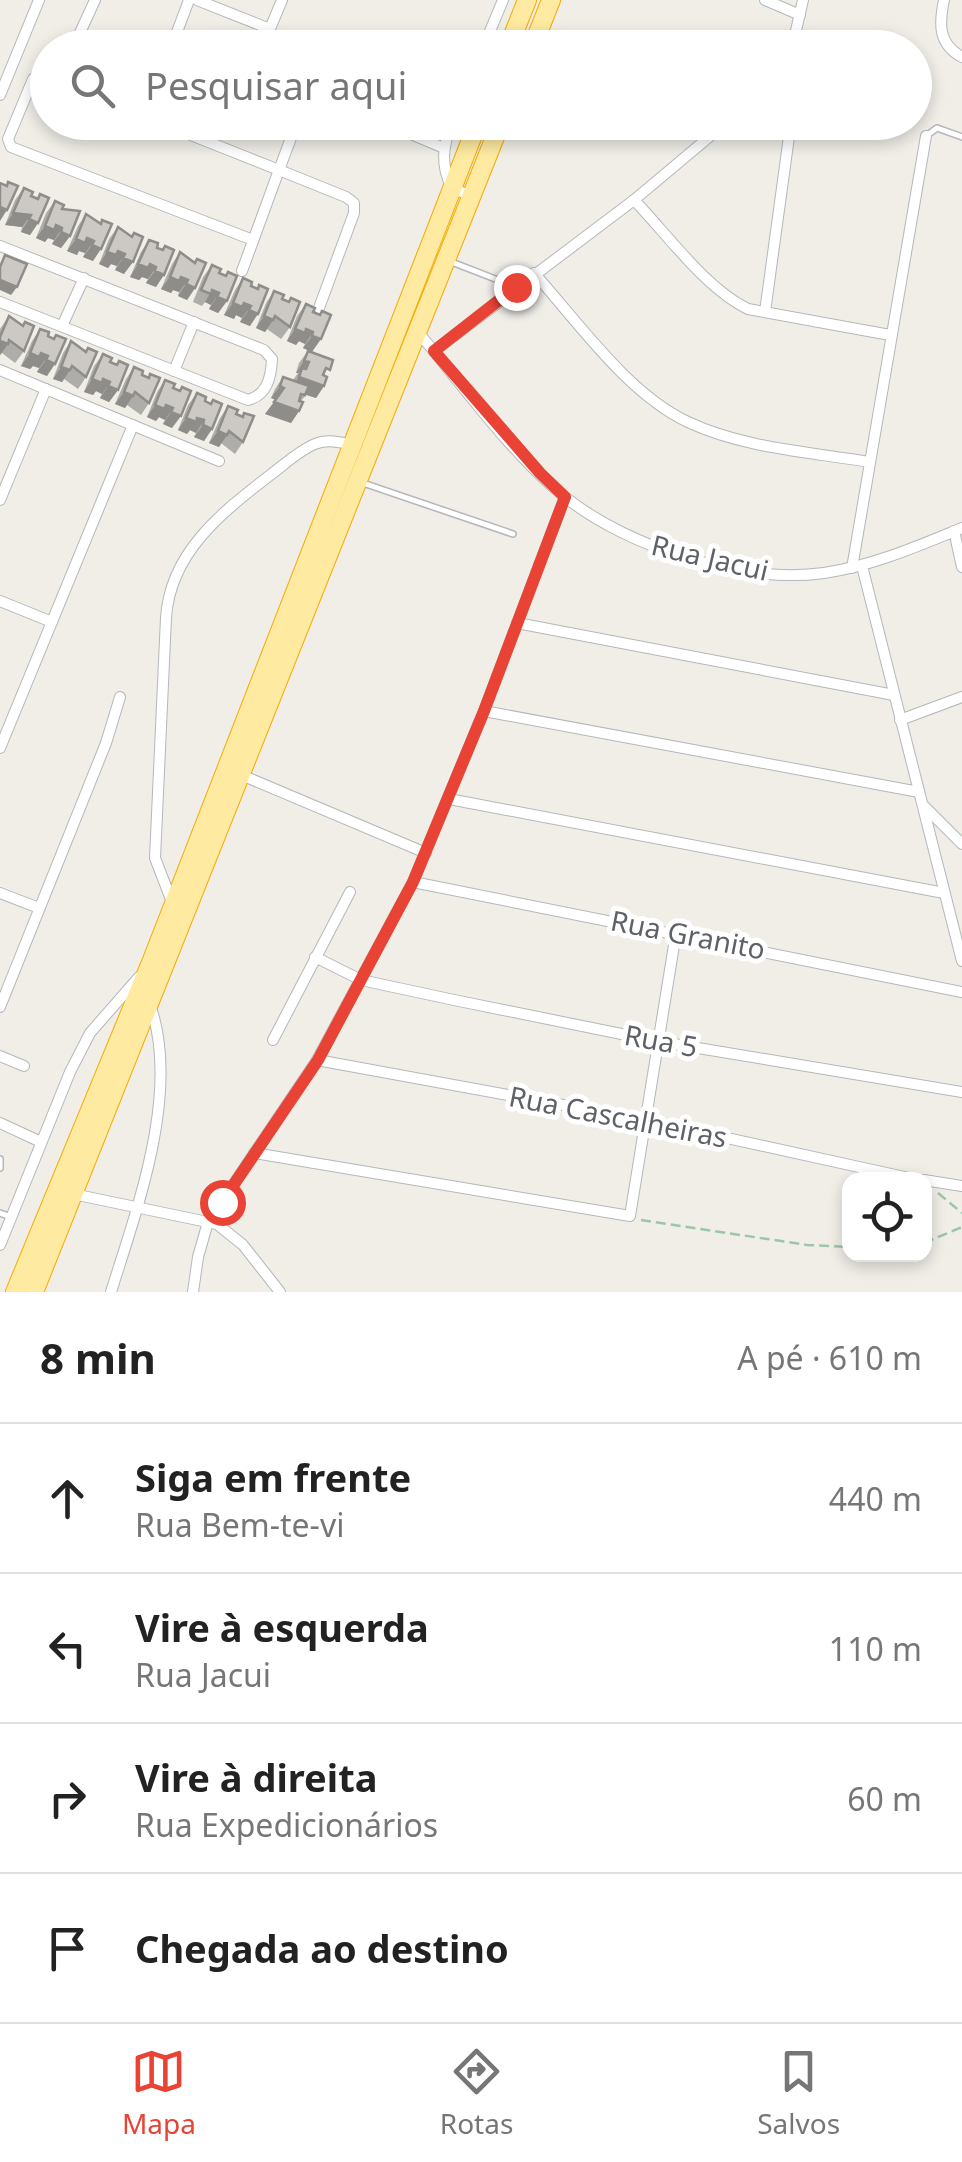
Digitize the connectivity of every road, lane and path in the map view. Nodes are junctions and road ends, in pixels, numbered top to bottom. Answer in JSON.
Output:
{"nodes":[{"id":1,"x":95,"y":0,"type":"edge"},
{"id":2,"x":193,"y":0,"type":"edge"},
{"id":3,"x":282,"y":0,"type":"edge"},
{"id":4,"x":503,"y":0,"type":"edge"},
{"id":5,"x":527,"y":0,"type":"edge"},
{"id":6,"x":551,"y":0,"type":"edge"},
{"id":7,"x":765,"y":0,"type":"edge"},
{"id":8,"x":803,"y":0,"type":"edge"},
{"id":9,"x":944,"y":0,"type":"edge"},
{"id":10,"x":37,"y":1,"type":"edge"},
{"id":11,"x":800,"y":15,"type":"junction"},
{"id":12,"x":270,"y":29,"type":"joint"},
{"id":13,"x":81,"y":30,"type":"edge"},
{"id":14,"x":179,"y":30,"type":"edge"},
{"id":15,"x":490,"y":30,"type":"edge"},
{"id":16,"x":515,"y":30,"type":"edge"},
{"id":17,"x":542,"y":30,"type":"edge"},
{"id":18,"x":796,"y":30,"type":"edge"},
{"id":19,"x":962,"y":57,"type":"edge"},
{"id":20,"x":30,"y":86,"type":"edge"},
{"id":21,"x":0,"y":95,"type":"edge"},
{"id":22,"x":932,"y":132,"type":"edge"},
{"id":23,"x":962,"y":137,"type":"edge"},
{"id":24,"x":203,"y":140,"type":"edge"},
{"id":25,"x":290,"y":140,"type":"edge"},
{"id":26,"x":425,"y":140,"type":"edge"},
{"id":27,"x":446,"y":140,"type":"edge"},
{"id":28,"x":471,"y":140,"type":"edge"},
{"id":29,"x":493,"y":140,"type":"edge"},
{"id":30,"x":707,"y":140,"type":"edge"},
{"id":31,"x":788,"y":140,"type":"edge"},
{"id":32,"x":925,"y":140,"type":"edge"},
{"id":33,"x":444,"y":148,"type":"junction"},
{"id":34,"x":279,"y":170,"type":"junction"},
{"id":35,"x":452,"y":188,"type":"junction"},
{"id":36,"x":470,"y":196,"type":"junction"},
{"id":37,"x":634,"y":200,"type":"junction"},
{"id":38,"x":252,"y":240,"type":"junction"},
{"id":39,"x":0,"y":246,"type":"edge"},
{"id":40,"x":446,"y":260,"type":"junction"},
{"id":41,"x":242,"y":271,"type":"dead end"},
{"id":42,"x":534,"y":274,"type":"junction"},
{"id":43,"x":84,"y":278,"type":"junction"},
{"id":44,"x":516,"y":287,"type":"junction"},
{"id":45,"x":0,"y":302,"type":"edge"},
{"id":46,"x":318,"y":308,"type":"edge"},
{"id":47,"x":764,"y":312,"type":"junction"},
{"id":48,"x":194,"y":322,"type":"junction"},
{"id":49,"x":62,"y":326,"type":"junction"},
{"id":50,"x":418,"y":332,"type":"junction"},
{"id":51,"x":890,"y":335,"type":"junction"},
{"id":52,"x":434,"y":351,"type":"junction"},
{"id":53,"x":0,"y":370,"type":"edge"},
{"id":54,"x":174,"y":371,"type":"junction"},
{"id":55,"x":46,"y":389,"type":"junction"},
{"id":56,"x":134,"y":425,"type":"junction"},
{"id":57,"x":354,"y":445,"type":"junction"},
{"id":58,"x":219,"y":461,"type":"dead end"},
{"id":59,"x":869,"y":462,"type":"junction"},
{"id":60,"x":359,"y":481,"type":"junction"},
{"id":61,"x":565,"y":497,"type":"junction"},
{"id":62,"x":0,"y":500,"type":"edge"},
{"id":63,"x":958,"y":529,"type":"edge"},
{"id":64,"x":513,"y":534,"type":"dead end"},
{"id":65,"x":857,"y":567,"type":"junction"},
{"id":66,"x":962,"y":567,"type":"edge"},
{"id":67,"x":0,"y":601,"type":"edge"},
{"id":68,"x":52,"y":622,"type":"junction"},
{"id":69,"x":518,"y":623,"type":"junction"},
{"id":70,"x":894,"y":695,"type":"junction"},
{"id":71,"x":120,"y":697,"type":"dead end"},
{"id":72,"x":962,"y":698,"type":"edge"},
{"id":73,"x":484,"y":711,"type":"junction"},
{"id":74,"x":900,"y":720,"type":"junction"},
{"id":75,"x":0,"y":748,"type":"edge"},
{"id":76,"x":238,"y":774,"type":"junction"},
{"id":77,"x":920,"y":798,"type":"junction"},
{"id":78,"x":449,"y":799,"type":"junction"},
{"id":79,"x":962,"y":844,"type":"edge"},
{"id":80,"x":426,"y":852,"type":"junction"},
{"id":81,"x":413,"y":882,"type":"junction"},
{"id":82,"x":350,"y":892,"type":"dead end"},
{"id":83,"x":0,"y":893,"type":"edge"},
{"id":84,"x":944,"y":893,"type":"junction"},
{"id":85,"x":172,"y":902,"type":"junction"},
{"id":86,"x":39,"y":908,"type":"junction"},
{"id":87,"x":676,"y":933,"type":"junction"},
{"id":88,"x":315,"y":957,"type":"junction"},
{"id":89,"x":152,"y":960,"type":"junction"},
{"id":90,"x":962,"y":960,"type":"edge"},
{"id":91,"x":361,"y":980,"type":"junction"},
{"id":92,"x":962,"y":992,"type":"edge"},
{"id":93,"x":149,"y":1001,"type":"junction"},
{"id":94,"x":0,"y":1008,"type":"edge"},
{"id":95,"x":273,"y":1040,"type":"dead end"},
{"id":96,"x":656,"y":1040,"type":"junction"},
{"id":97,"x":0,"y":1056,"type":"edge"},
{"id":98,"x":318,"y":1060,"type":"junction"},
{"id":99,"x":24,"y":1066,"type":"dead end"},
{"id":100,"x":962,"y":1092,"type":"edge"},
{"id":101,"x":645,"y":1120,"type":"junction"},
{"id":102,"x":0,"y":1123,"type":"edge"},
{"id":103,"x":41,"y":1142,"type":"junction"},
{"id":104,"x":254,"y":1152,"type":"junction"},
{"id":105,"x":0,"y":1160,"type":"edge"},
{"id":106,"x":0,"y":1168,"type":"edge"},
{"id":107,"x":876,"y":1172,"type":"edge"},
{"id":108,"x":932,"y":1184,"type":"edge"},
{"id":109,"x":962,"y":1186,"type":"edge"},
{"id":110,"x":932,"y":1189,"type":"edge"},
{"id":111,"x":73,"y":1194,"type":"junction"},
{"id":112,"x":138,"y":1206,"type":"junction"},
{"id":113,"x":962,"y":1213,"type":"edge"},
{"id":114,"x":5,"y":1216,"type":"edge"},
{"id":115,"x":630,"y":1216,"type":"junction"},
{"id":116,"x":208,"y":1222,"type":"junction"},
{"id":117,"x":962,"y":1228,"type":"edge"},
{"id":118,"x":932,"y":1240,"type":"edge"},
{"id":119,"x":0,"y":1245,"type":"edge"},
{"id":120,"x":842,"y":1247,"type":"edge"},
{"id":121,"x":15,"y":1292,"type":"edge"},
{"id":122,"x":34,"y":1292,"type":"edge"},
{"id":123,"x":111,"y":1292,"type":"edge"},
{"id":124,"x":193,"y":1292,"type":"edge"},
{"id":125,"x":280,"y":1292,"type":"edge"}],
"edges":[{"from":1,"to":13,"type":"street"},
{"from":2,"to":12,"type":"street"},
{"from":2,"to":14,"type":"street"},
{"from":3,"to":12,"type":"street"},
{"from":4,"to":15,"type":"street"},
{"from":5,"to":16,"type":"highway"},
{"from":6,"to":17,"type":"highway"},
{"from":7,"to":11,"type":"street"},
{"from":8,"to":11,"type":"street"},
{"from":9,"to":19,"type":"street"},
{"from":10,"to":21,"type":"street"},
{"from":11,"to":18,"type":"street"},
{"from":20,"to":38,"type":"street"},
{"from":22,"to":23,"type":"lane"},
{"from":24,"to":34,"type":"street"},
{"from":25,"to":34,"type":"street"},
{"from":26,"to":33,"type":"street"},
{"from":27,"to":33,"type":"street"},
{"from":28,"to":35,"type":"highway"},
{"from":29,"to":36,"type":"highway"},
{"from":30,"to":37,"type":"street"},
{"from":31,"to":47,"type":"street"},
{"from":32,"to":51,"type":"street"},
{"from":33,"to":35,"type":"street"},
{"from":34,"to":38,"type":"street"},
{"from":34,"to":46,"type":"street"},
{"from":35,"to":36,"type":"street"},
{"from":35,"to":57,"type":"highway"},
{"from":36,"to":40,"type":"highway"},
{"from":37,"to":42,"type":"street"},
{"from":37,"to":47,"type":"street"},
{"from":38,"to":41,"type":"street"},
{"from":39,"to":43,"type":"street"},
{"from":40,"to":44,"type":"lane"},
{"from":40,"to":50,"type":"highway"},
{"from":42,"to":44,"type":"street"},
{"from":42,"to":59,"type":"street"},
{"from":43,"to":48,"type":"street"},
{"from":43,"to":49,"type":"street"},
{"from":44,"to":52,"type":"street"},
{"from":45,"to":49,"type":"street"},
{"from":47,"to":51,"type":"street"},
{"from":48,"to":54,"type":"street"},
{"from":48,"to":54,"type":"street"},
{"from":49,"to":54,"type":"street"},
{"from":50,"to":52,"type":"street","name":"Rua Jacui"},
{"from":50,"to":60,"type":"highway"},
{"from":51,"to":59,"type":"street"},
{"from":52,"to":61,"type":"street","name":"Rua Jacui"},
{"from":53,"to":55,"type":"street"},
{"from":55,"to":56,"type":"street"},
{"from":55,"to":62,"type":"street"},
{"from":56,"to":58,"type":"street"},
{"from":56,"to":68,"type":"street"},
{"from":57,"to":85,"type":"highway"},
{"from":57,"to":85,"type":"street"},
{"from":59,"to":65,"type":"street"},
{"from":60,"to":64,"type":"lane"},
{"from":60,"to":76,"type":"highway"},
{"from":61,"to":65,"type":"street","name":"Rua Jacui"},
{"from":61,"to":69,"type":"street"},
{"from":63,"to":65,"type":"street","name":"Rua Jacui"},
{"from":63,"to":66,"type":"street"},
{"from":65,"to":70,"type":"street"},
{"from":67,"to":68,"type":"street"},
{"from":68,"to":75,"type":"street"},
{"from":69,"to":70,"type":"street"},
{"from":69,"to":73,"type":"street"},
{"from":70,"to":74,"type":"street"},
{"from":71,"to":86,"type":"street"},
{"from":72,"to":74,"type":"street"},
{"from":73,"to":77,"type":"street"},
{"from":73,"to":78,"type":"street"},
{"from":74,"to":77,"type":"street"},
{"from":76,"to":80,"type":"street"},
{"from":76,"to":93,"type":"highway"},
{"from":77,"to":79,"type":"street"},
{"from":77,"to":84,"type":"street"},
{"from":78,"to":80,"type":"street"},
{"from":78,"to":84,"type":"street"},
{"from":80,"to":81,"type":"street"},
{"from":81,"to":87,"type":"street","name":"Rua Granito"},
{"from":81,"to":91,"type":"street"},
{"from":82,"to":88,"type":"street"},
{"from":83,"to":86,"type":"street"},
{"from":84,"to":90,"type":"street"},
{"from":85,"to":89,"type":"highway"},
{"from":86,"to":94,"type":"street"},
{"from":87,"to":92,"type":"street","name":"Rua Granito"},
{"from":87,"to":96,"type":"street"},
{"from":88,"to":91,"type":"street","name":"Rua 5"},
{"from":88,"to":95,"type":"street"},
{"from":89,"to":103,"type":"street"},
{"from":89,"to":121,"type":"highway"},
{"from":91,"to":96,"type":"street","name":"Rua 5"},
{"from":91,"to":98,"type":"street"},
{"from":93,"to":111,"type":"highway"},
{"from":93,"to":112,"type":"street"},
{"from":96,"to":100,"type":"street","name":"Rua 5"},
{"from":96,"to":101,"type":"street"},
{"from":97,"to":99,"type":"street"},
{"from":98,"to":101,"type":"street","name":"Rua Cascalheiras"},
{"from":98,"to":104,"type":"street"},
{"from":101,"to":107,"type":"street","name":"Rua Cascalheiras"},
{"from":101,"to":115,"type":"street"},
{"from":102,"to":103,"type":"street"},
{"from":103,"to":114,"type":"street"},
{"from":104,"to":115,"type":"street"},
{"from":104,"to":116,"type":"street"},
{"from":105,"to":106,"type":"lane"},
{"from":108,"to":109,"type":"street","name":"Rua Cascalheiras"},
{"from":110,"to":113,"type":"path"},
{"from":111,"to":112,"type":"street"},
{"from":111,"to":122,"type":"highway"},
{"from":112,"to":116,"type":"street"},
{"from":112,"to":123,"type":"street"},
{"from":114,"to":119,"type":"street"},
{"from":115,"to":120,"type":"path"},
{"from":116,"to":124,"type":"street"},
{"from":116,"to":125,"type":"street"},
{"from":117,"to":118,"type":"path"}]}
